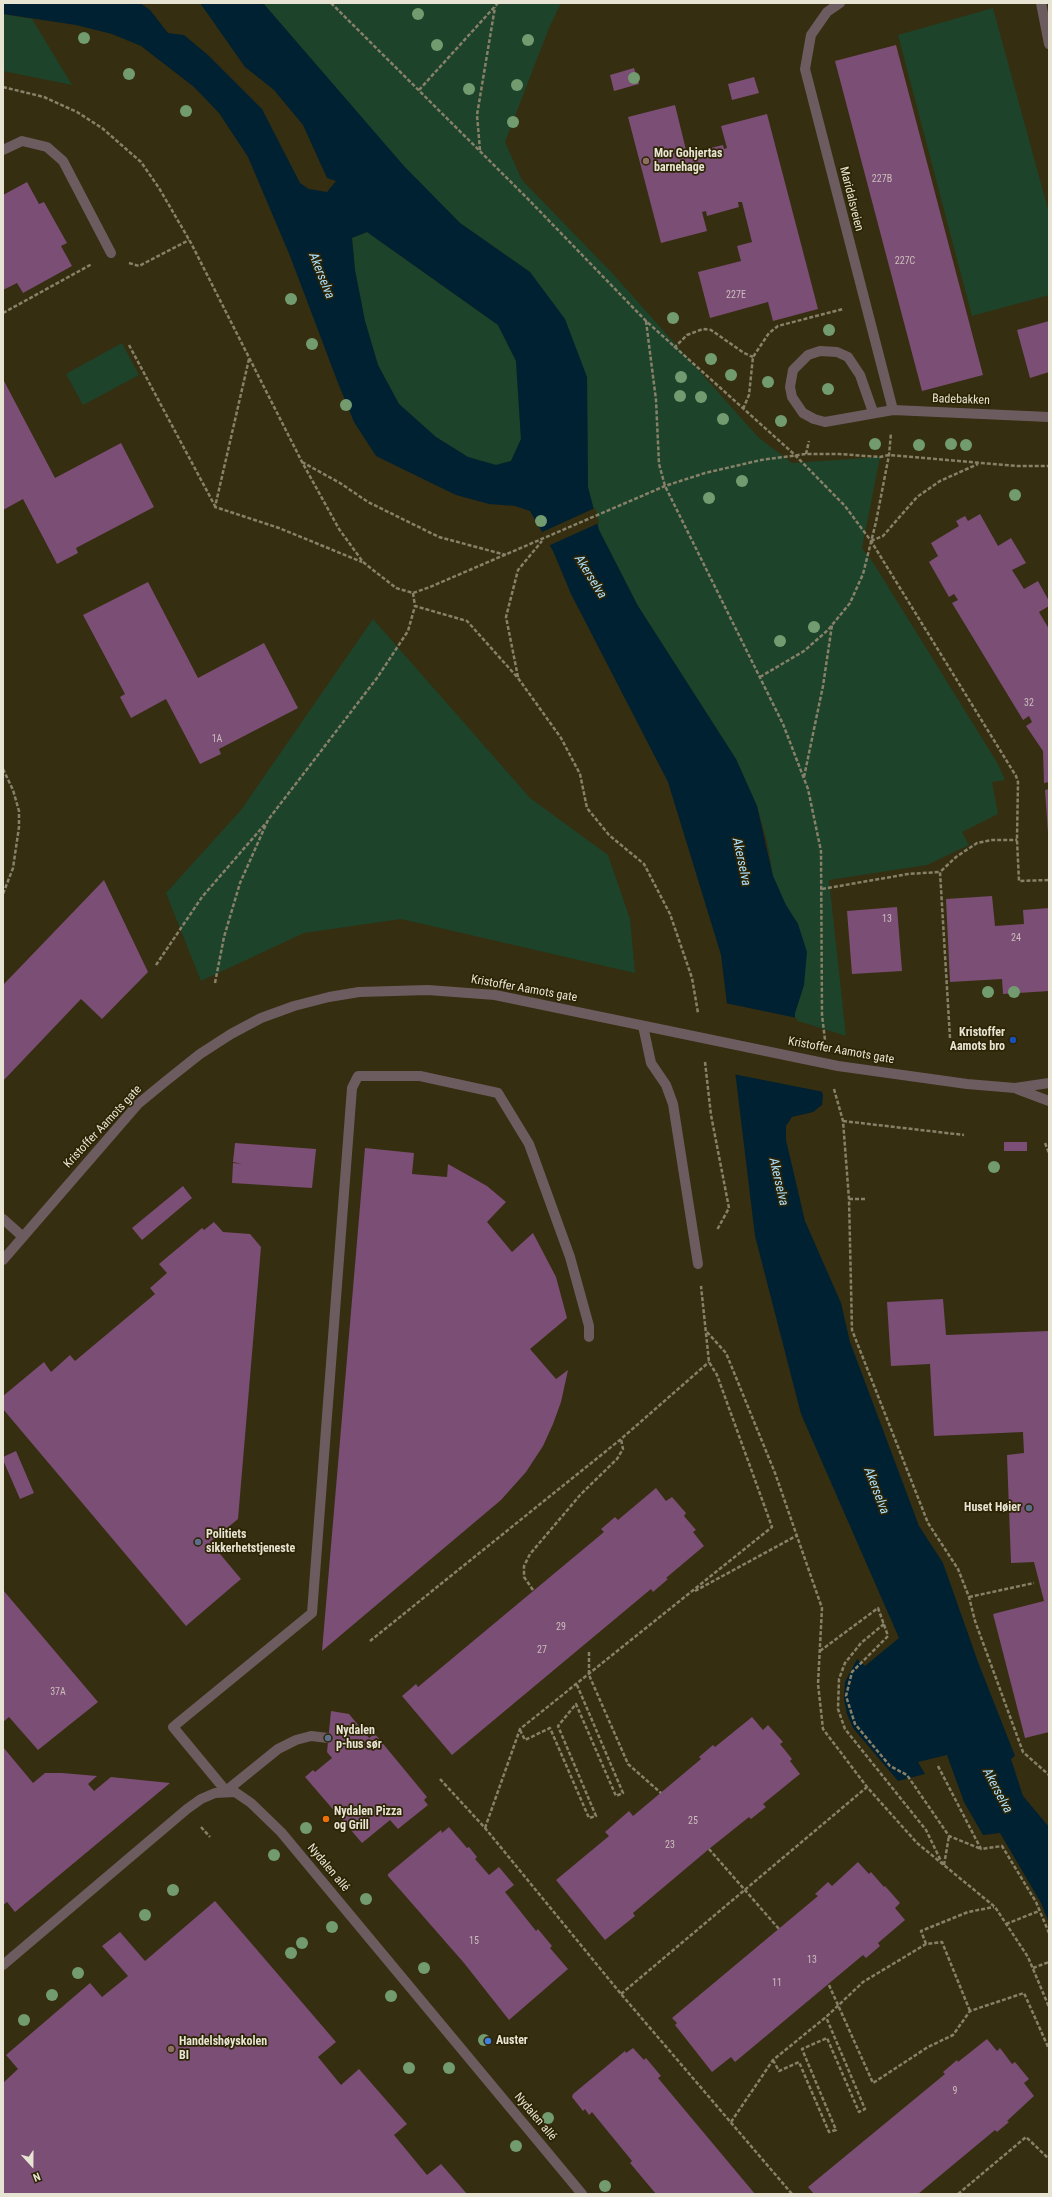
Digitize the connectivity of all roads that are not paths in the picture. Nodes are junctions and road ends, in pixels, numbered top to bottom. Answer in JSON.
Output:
{"nodes":[{"id":1,"x":840,"y":3,"type":"edge"},
{"id":2,"x":1041,"y":3,"type":"edge"},
{"id":3,"x":1049,"y":44,"type":"edge"},
{"id":4,"x":3,"y":150,"type":"edge"},
{"id":5,"x":111,"y":253,"type":"road end"},
{"id":6,"x":893,"y":410,"type":"junction"},
{"id":7,"x":873,"y":412,"type":"junction"},
{"id":8,"x":1049,"y":417,"type":"edge"},
{"id":9,"x":643,"y":1026,"type":"junction"},
{"id":10,"x":1049,"y":1083,"type":"edge"},
{"id":11,"x":1015,"y":1088,"type":"junction"},
{"id":12,"x":1049,"y":1101,"type":"edge"},
{"id":13,"x":3,"y":1219,"type":"edge"},
{"id":14,"x":22,"y":1236,"type":"junction"},
{"id":15,"x":3,"y":1260,"type":"edge"},
{"id":16,"x":698,"y":1264,"type":"road end"},
{"id":17,"x":589,"y":1337,"type":"dead end"},
{"id":18,"x":328,"y":1738,"type":"dead end"},
{"id":19,"x":226,"y":1791,"type":"junction"},
{"id":20,"x":3,"y":1965,"type":"edge"},
{"id":21,"x":582,"y":2194,"type":"edge"}],
"edges":[{"from":1,"to":6,"type":"street","name":"Maridalsveien"},
{"from":2,"to":3,"type":"street"},
{"from":4,"to":5,"type":"street"},
{"from":6,"to":7,"type":"street","name":"Badebakken"},
{"from":6,"to":8,"type":"street","name":"Badebakken"},
{"from":7,"to":7,"type":"street","name":"Badebakken"},
{"from":9,"to":11,"type":"street","name":"Kristoffer Aamots gate"},
{"from":9,"to":14,"type":"street","name":"Kristoffer Aamots gate"},
{"from":9,"to":16,"type":"street"},
{"from":10,"to":11,"type":"street","name":"Kristoffer Aamots gate"},
{"from":11,"to":12,"type":"street","name":"Kristoffer Aamots gate"},
{"from":13,"to":14,"type":"street"},
{"from":14,"to":15,"type":"street","name":"Kristoffer Aamots gate"},
{"from":17,"to":19,"type":"street"},
{"from":18,"to":19,"type":"street"},
{"from":19,"to":20,"type":"street"},
{"from":19,"to":21,"type":"street","name":"Nydalen allé"}]}
